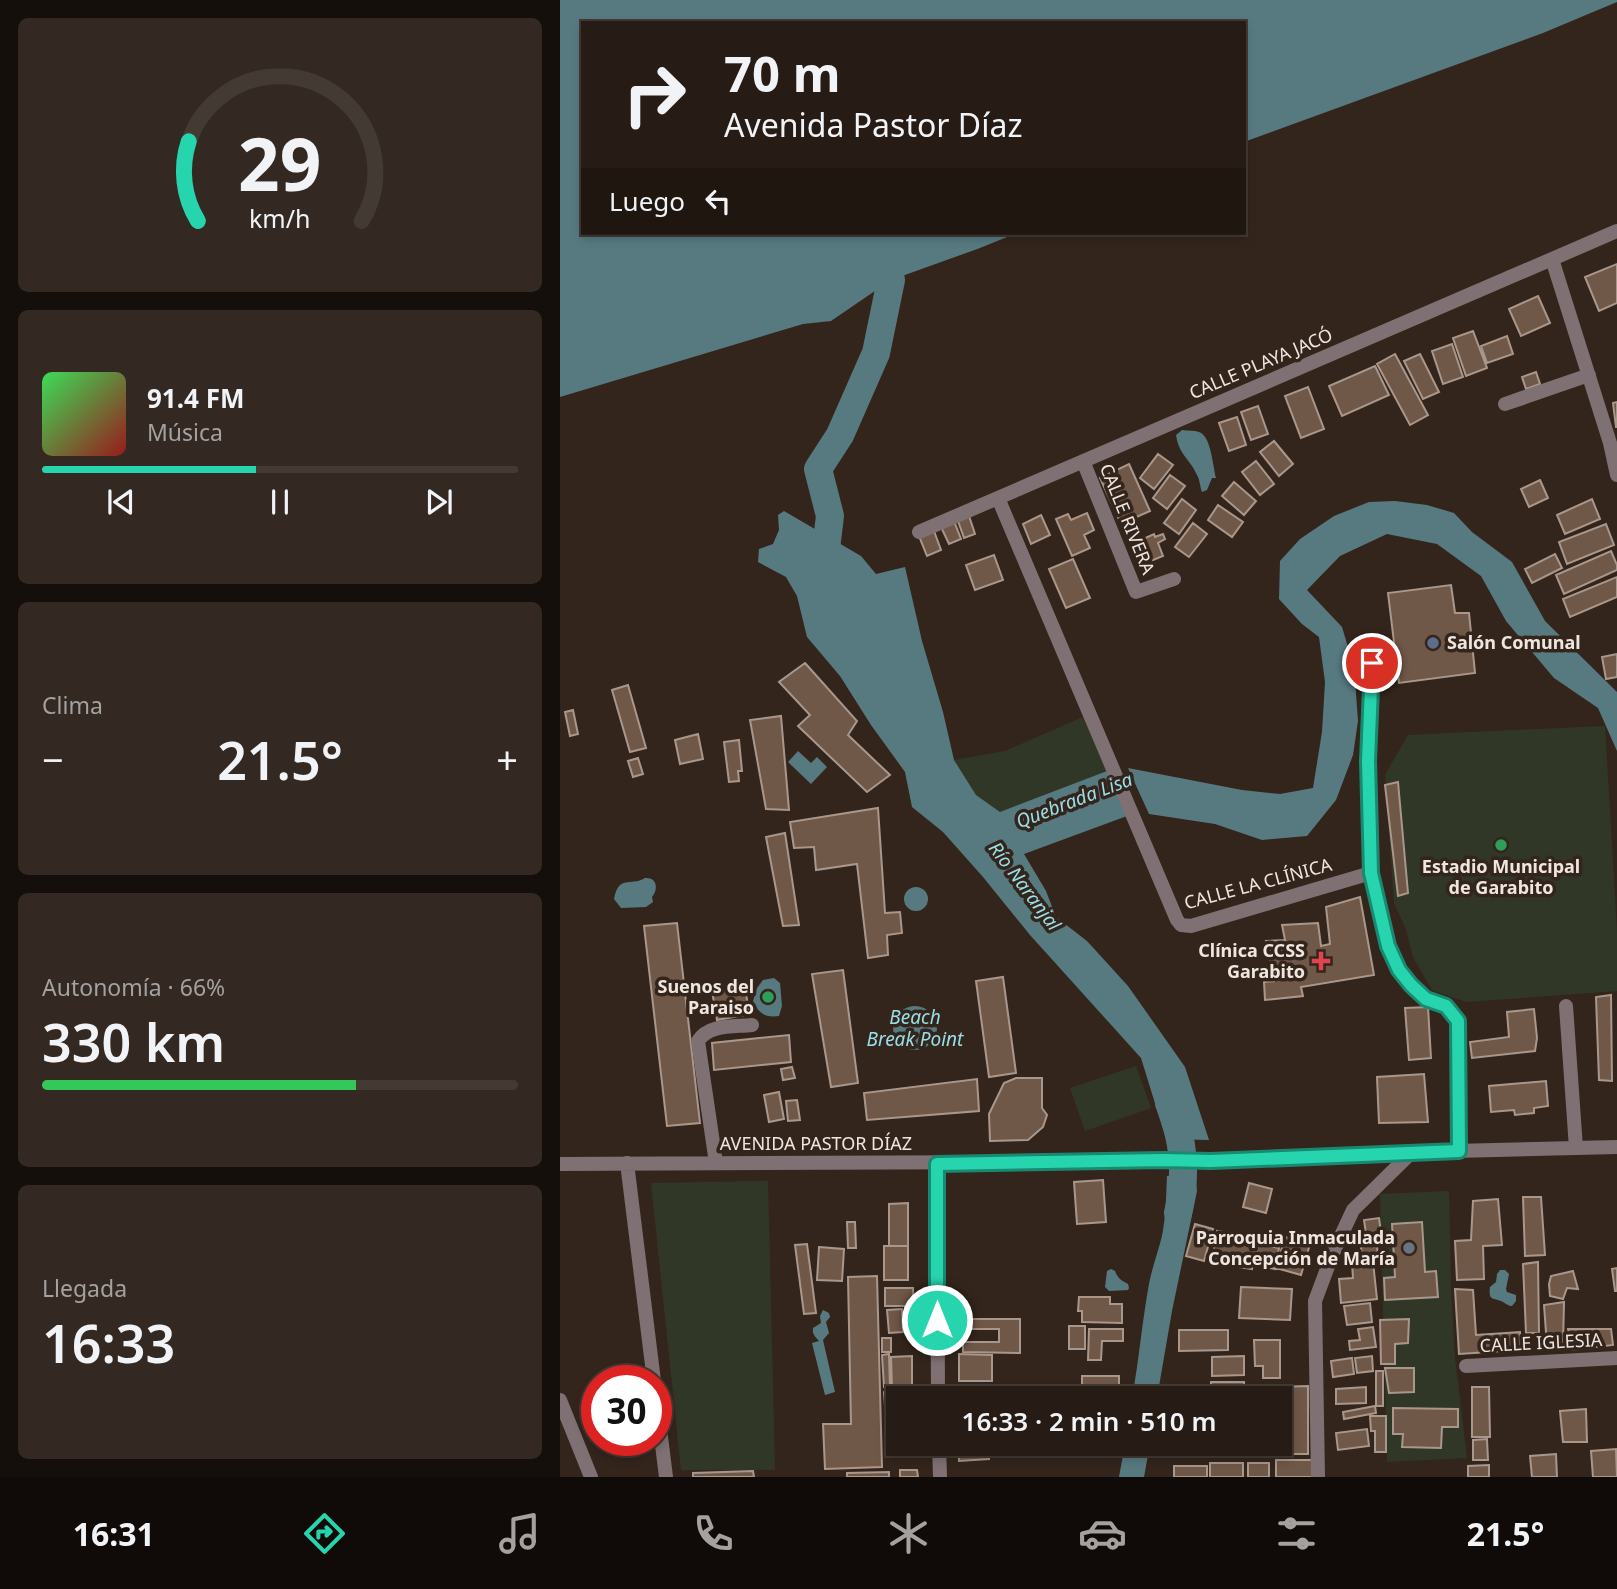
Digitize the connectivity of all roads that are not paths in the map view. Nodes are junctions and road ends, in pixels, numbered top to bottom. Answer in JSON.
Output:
{"nodes":[{"id":1,"x":1617,"y":231,"type":"edge"},
{"id":2,"x":1552,"y":259,"type":"junction"},
{"id":3,"x":1589,"y":375,"type":"junction"},
{"id":4,"x":1505,"y":404,"type":"dead end"},
{"id":5,"x":1613,"y":442,"type":"edge"},
{"id":6,"x":1083,"y":461,"type":"junction"},
{"id":7,"x":1617,"y":475,"type":"edge"},
{"id":8,"x":998,"y":498,"type":"junction"},
{"id":9,"x":919,"y":532,"type":"dead end"},
{"id":10,"x":1174,"y":579,"type":"dead end"},
{"id":11,"x":1372,"y":663,"type":"dead end"},
{"id":12,"x":1371,"y":873,"type":"junction"},
{"id":13,"x":1566,"y":1006,"type":"dead end"},
{"id":14,"x":751,"y":1025,"type":"dead end"},
{"id":15,"x":1617,"y":1147,"type":"edge"},
{"id":16,"x":1576,"y":1148,"type":"junction"},
{"id":17,"x":1459,"y":1151,"type":"junction"},
{"id":18,"x":1412,"y":1152,"type":"junction"},
{"id":19,"x":627,"y":1163,"type":"junction"},
{"id":20,"x":716,"y":1163,"type":"junction"},
{"id":21,"x":560,"y":1164,"type":"edge"},
{"id":22,"x":937,"y":1164,"type":"junction"},
{"id":23,"x":1617,"y":1358,"type":"edge"},
{"id":24,"x":652,"y":1365,"type":"edge"},
{"id":25,"x":1466,"y":1366,"type":"dead end"},
{"id":26,"x":938,"y":1386,"type":"edge"},
{"id":27,"x":560,"y":1400,"type":"edge"},
{"id":28,"x":663,"y":1456,"type":"edge"},
{"id":29,"x":939,"y":1456,"type":"edge"},
{"id":30,"x":591,"y":1477,"type":"edge"},
{"id":31,"x":666,"y":1477,"type":"edge"},
{"id":32,"x":940,"y":1477,"type":"edge"},
{"id":33,"x":1318,"y":1477,"type":"edge"}],
"edges":[{"from":1,"to":2,"type":"street","name":"CALLE PLAYA JACÓ"},
{"from":2,"to":3,"type":"street"},
{"from":2,"to":6,"type":"street","name":"CALLE PLAYA JACÓ"},
{"from":3,"to":4,"type":"street"},
{"from":3,"to":5,"type":"street"},
{"from":5,"to":7,"type":"street"},
{"from":6,"to":8,"type":"street","name":"CALLE PLAYA JACÓ"},
{"from":6,"to":10,"type":"street","name":"CALLE RIVERA"},
{"from":8,"to":9,"type":"street","name":"CALLE PLAYA JACÓ"},
{"from":8,"to":12,"type":"street","name":"CALLE LA CLÍNICA"},
{"from":11,"to":12,"type":"street"},
{"from":12,"to":17,"type":"street"},
{"from":13,"to":16,"type":"street"},
{"from":14,"to":20,"type":"street"},
{"from":15,"to":16,"type":"street","name":"AVENIDA PASTOR DÍAZ"},
{"from":16,"to":17,"type":"street","name":"AVENIDA PASTOR DÍAZ"},
{"from":17,"to":18,"type":"street","name":"AVENIDA PASTOR DÍAZ"},
{"from":18,"to":22,"type":"street","name":"AVENIDA PASTOR DÍAZ"},
{"from":18,"to":33,"type":"street"},
{"from":19,"to":20,"type":"street","name":"AVENIDA PASTOR DÍAZ"},
{"from":19,"to":21,"type":"street","name":"AVENIDA PASTOR DÍAZ"},
{"from":19,"to":24,"type":"street"},
{"from":20,"to":22,"type":"street","name":"AVENIDA PASTOR DÍAZ"},
{"from":22,"to":26,"type":"street"},
{"from":23,"to":25,"type":"street","name":"CALLE IGLESIA"},
{"from":27,"to":30,"type":"street"},
{"from":28,"to":31,"type":"street"},
{"from":29,"to":32,"type":"street"}]}
